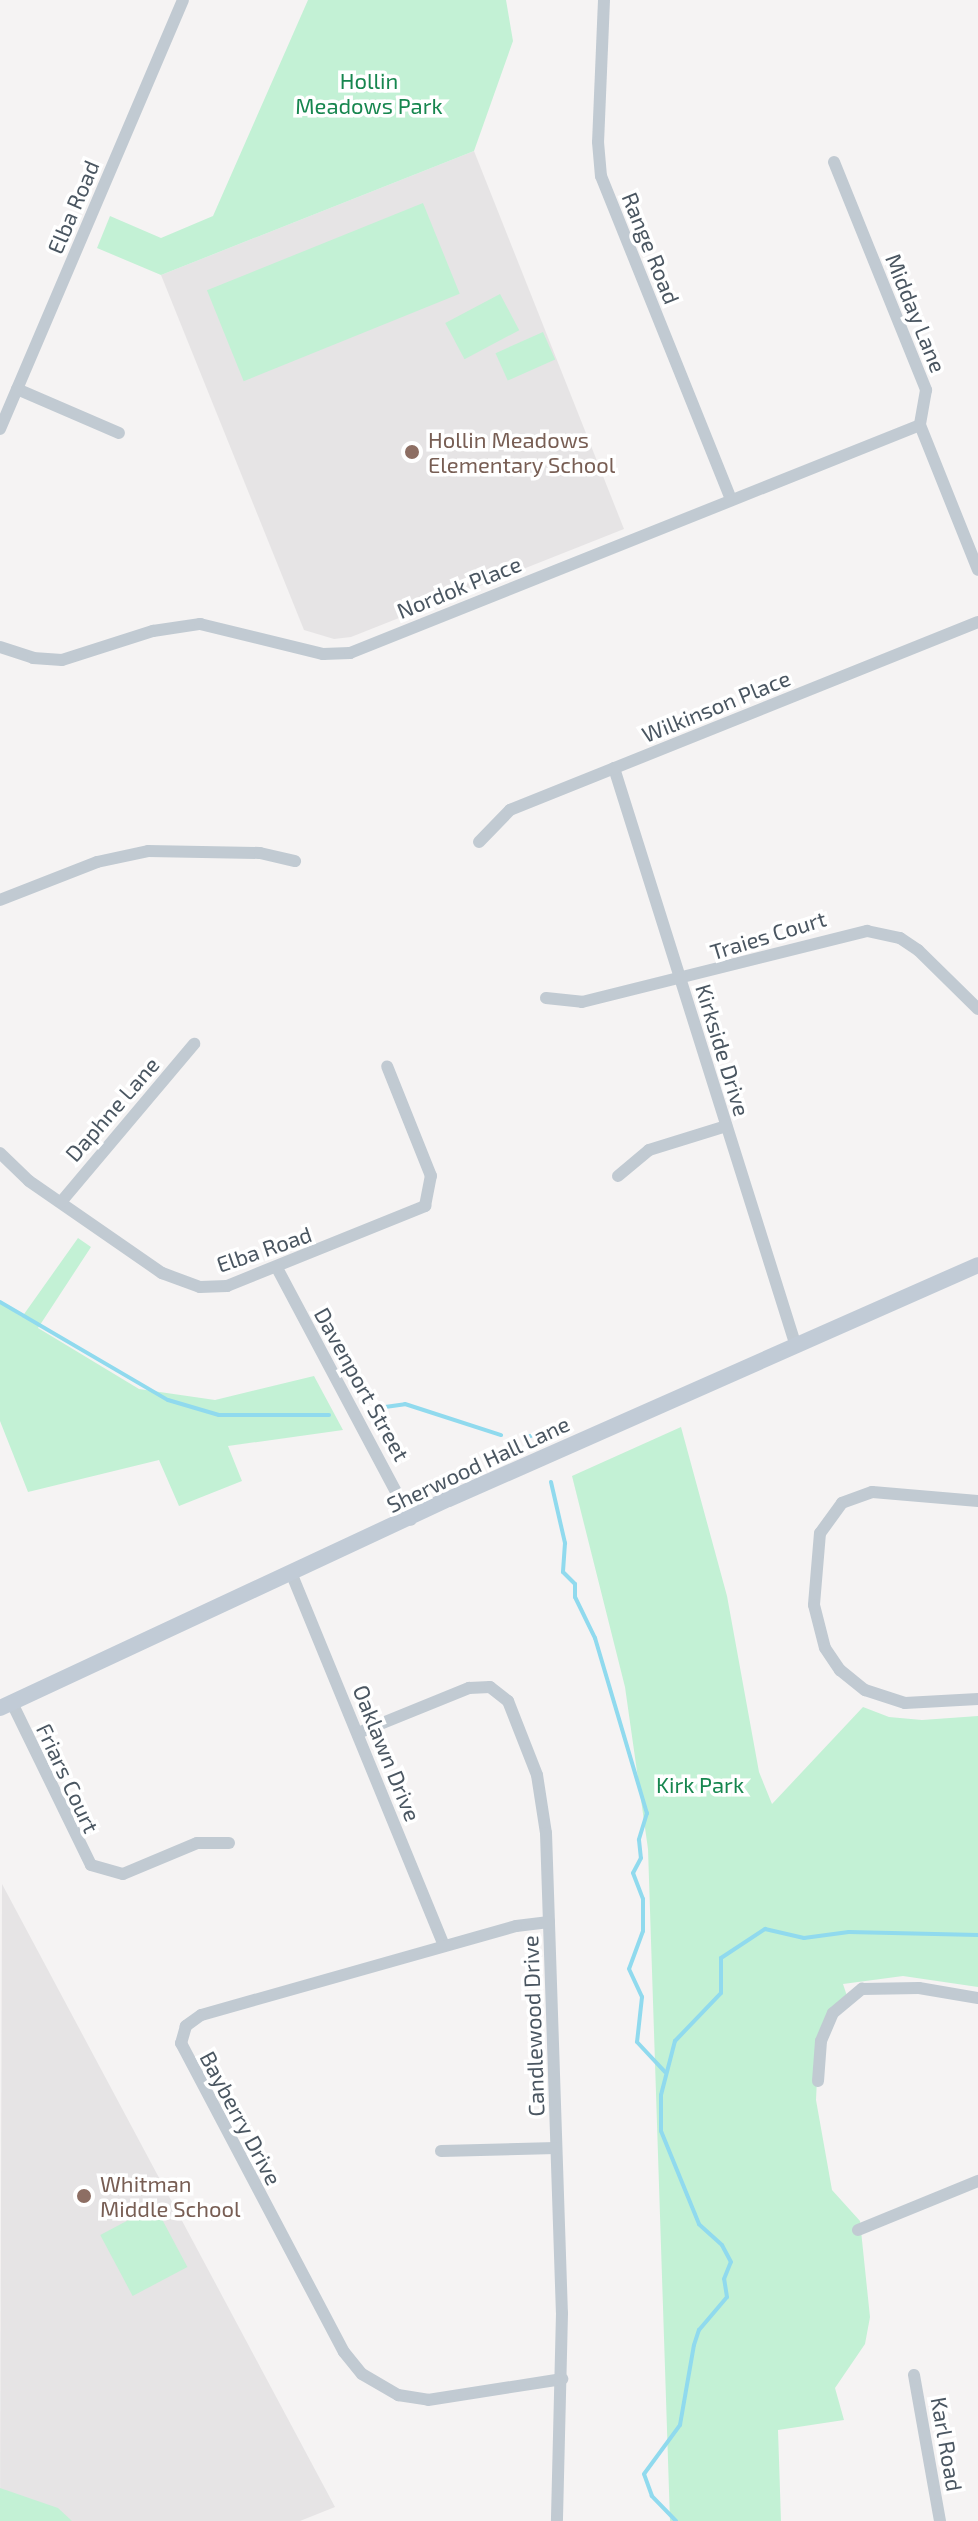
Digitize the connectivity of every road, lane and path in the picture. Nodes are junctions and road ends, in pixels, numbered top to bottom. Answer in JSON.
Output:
{"nodes":[{"id":1,"x":183,"y":0,"type":"edge"},
{"id":2,"x":604,"y":0,"type":"edge"},
{"id":3,"x":834,"y":162,"type":"dead end"},
{"id":4,"x":17,"y":389,"type":"junction"},
{"id":5,"x":920,"y":425,"type":"junction"},
{"id":6,"x":0,"y":429,"type":"edge"},
{"id":7,"x":119,"y":433,"type":"dead end"},
{"id":8,"x":731,"y":500,"type":"junction"},
{"id":9,"x":978,"y":570,"type":"edge"},
{"id":10,"x":978,"y":622,"type":"edge"},
{"id":11,"x":0,"y":647,"type":"edge"},
{"id":12,"x":614,"y":768,"type":"junction"},
{"id":13,"x":479,"y":842,"type":"dead end"},
{"id":14,"x":295,"y":861,"type":"dead end"},
{"id":15,"x":0,"y":900,"type":"edge"},
{"id":16,"x":680,"y":978,"type":"junction"},
{"id":17,"x":546,"y":998,"type":"dead end"},
{"id":18,"x":978,"y":1009,"type":"edge"},
{"id":19,"x":194,"y":1044,"type":"dead end"},
{"id":20,"x":387,"y":1066,"type":"dead end"},
{"id":21,"x":726,"y":1126,"type":"junction"},
{"id":22,"x":0,"y":1153,"type":"edge"},
{"id":23,"x":618,"y":1176,"type":"dead end"},
{"id":24,"x":61,"y":1202,"type":"junction"},
{"id":25,"x":978,"y":1265,"type":"edge"},
{"id":26,"x":277,"y":1268,"type":"junction"},
{"id":27,"x":795,"y":1343,"type":"junction"},
{"id":28,"x":978,"y":1501,"type":"edge"},
{"id":29,"x":411,"y":1520,"type":"junction"},
{"id":30,"x":292,"y":1575,"type":"junction"},
{"id":31,"x":978,"y":1699,"type":"edge"},
{"id":32,"x":6,"y":1706,"type":"edge"},
{"id":33,"x":358,"y":1733,"type":"junction"},
{"id":34,"x":229,"y":1843,"type":"dead end"},
{"id":35,"x":549,"y":1922,"type":"junction"},
{"id":36,"x":444,"y":1946,"type":"junction"},
{"id":37,"x":978,"y":1998,"type":"edge"},
{"id":38,"x":818,"y":2081,"type":"dead end"},
{"id":39,"x":556,"y":2148,"type":"junction"},
{"id":40,"x":441,"y":2151,"type":"dead end"},
{"id":41,"x":978,"y":2181,"type":"edge"},
{"id":42,"x":858,"y":2230,"type":"dead end"},
{"id":43,"x":914,"y":2375,"type":"dead end"},
{"id":44,"x":562,"y":2379,"type":"junction"},
{"id":45,"x":557,"y":2521,"type":"edge"},
{"id":46,"x":940,"y":2521,"type":"edge"}],
"edges":[{"from":1,"to":4,"type":"street","name":"Elba Road"},
{"from":2,"to":8,"type":"street","name":"Range Road"},
{"from":3,"to":5,"type":"street","name":"Midday Lane"},
{"from":4,"to":6,"type":"street","name":"Elba Road"},
{"from":4,"to":7,"type":"street"},
{"from":5,"to":8,"type":"street","name":"Nordok Place"},
{"from":5,"to":9,"type":"street","name":"Midday Lane"},
{"from":8,"to":11,"type":"street","name":"Nordok Place"},
{"from":10,"to":12,"type":"street","name":"Wilkinson Place"},
{"from":12,"to":13,"type":"street","name":"Wilkinson Place"},
{"from":12,"to":16,"type":"street","name":"Kirkside Drive"},
{"from":14,"to":15,"type":"street"},
{"from":16,"to":17,"type":"street","name":"Traies Court"},
{"from":16,"to":18,"type":"street","name":"Traies Court"},
{"from":16,"to":21,"type":"street","name":"Kirkside Drive"},
{"from":19,"to":24,"type":"street","name":"Daphne Lane"},
{"from":20,"to":26,"type":"street","name":"Elba Road"},
{"from":21,"to":23,"type":"street"},
{"from":21,"to":27,"type":"street","name":"Kirkside Drive"},
{"from":22,"to":24,"type":"street","name":"Elba Road"},
{"from":24,"to":26,"type":"street","name":"Elba Road"},
{"from":25,"to":27,"type":"main road","name":"Sherwood Hall Lane"},
{"from":26,"to":29,"type":"street","name":"Davenport Street"},
{"from":27,"to":29,"type":"main road","name":"Sherwood Hall Lane"},
{"from":28,"to":31,"type":"street"},
{"from":29,"to":30,"type":"main road","name":"Sherwood Hall Lane"},
{"from":30,"to":32,"type":"main road","name":"Sherwood Hall Lane"},
{"from":30,"to":33,"type":"street","name":"Oaklawn Drive"},
{"from":32,"to":34,"type":"street","name":"Friars Court"},
{"from":33,"to":35,"type":"street","name":"Candlewood Drive"},
{"from":33,"to":36,"type":"street","name":"Oaklawn Drive"},
{"from":35,"to":36,"type":"street","name":"Bayberry Drive"},
{"from":35,"to":39,"type":"street","name":"Candlewood Drive"},
{"from":36,"to":44,"type":"street","name":"Bayberry Drive"},
{"from":37,"to":38,"type":"street"},
{"from":39,"to":40,"type":"street"},
{"from":39,"to":44,"type":"street","name":"Candlewood Drive"},
{"from":41,"to":42,"type":"street"},
{"from":43,"to":46,"type":"street","name":"Karl Road"},
{"from":44,"to":45,"type":"street","name":"Candlewood Drive"}]}
